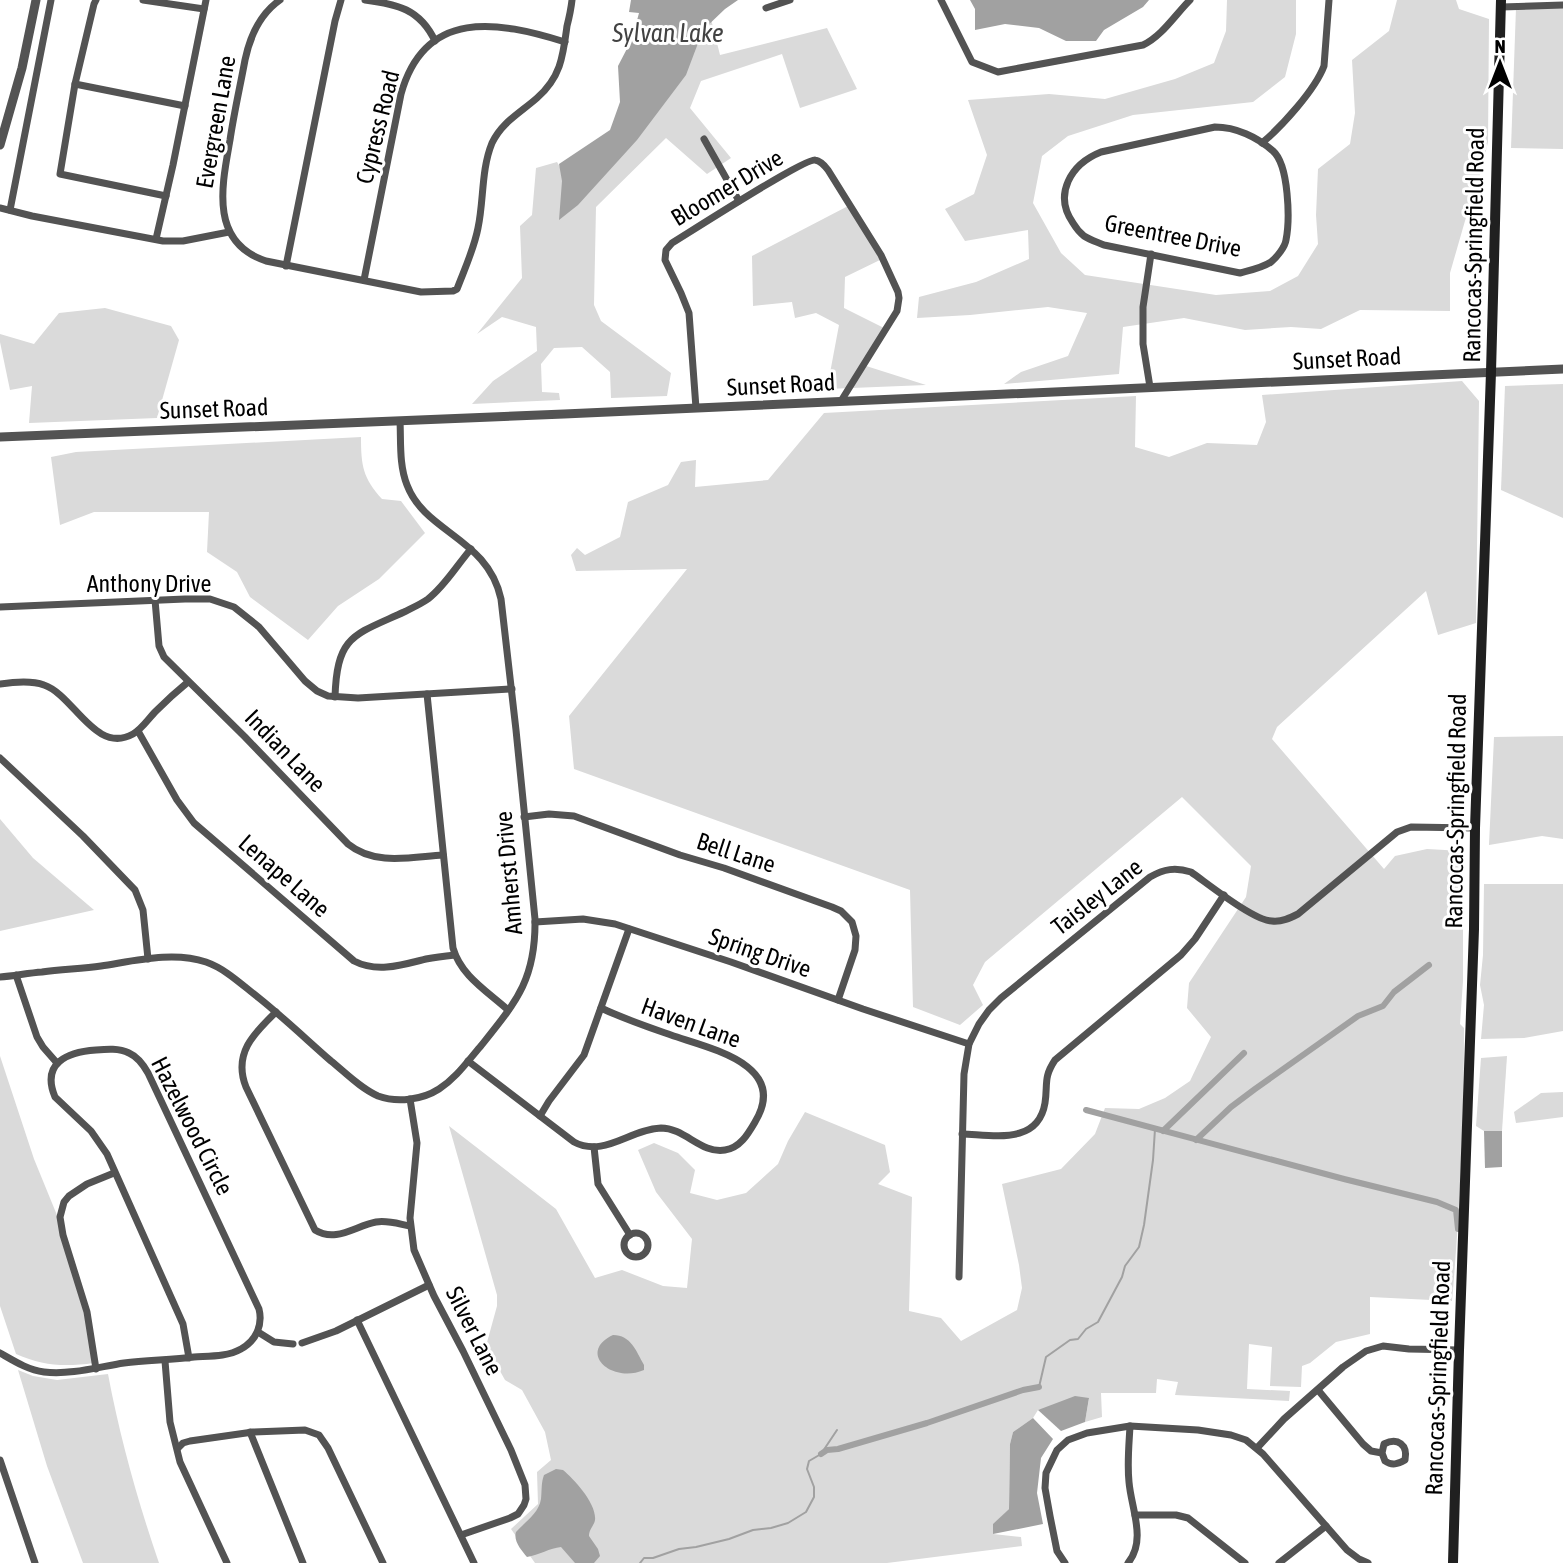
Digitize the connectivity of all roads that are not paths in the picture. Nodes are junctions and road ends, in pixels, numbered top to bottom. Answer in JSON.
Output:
{"nodes":[{"id":1,"x":36,"y":0,"type":"edge"},
{"id":2,"x":51,"y":0,"type":"edge"},
{"id":3,"x":96,"y":0,"type":"edge"},
{"id":4,"x":143,"y":0,"type":"edge"},
{"id":5,"x":206,"y":0,"type":"edge"},
{"id":6,"x":262,"y":0,"type":"edge"},
{"id":7,"x":281,"y":0,"type":"edge"},
{"id":8,"x":341,"y":0,"type":"edge"},
{"id":9,"x":365,"y":0,"type":"edge"},
{"id":10,"x":572,"y":0,"type":"edge"},
{"id":11,"x":790,"y":0,"type":"edge"},
{"id":12,"x":941,"y":0,"type":"edge"},
{"id":13,"x":1190,"y":0,"type":"edge"},
{"id":14,"x":1329,"y":0,"type":"edge"},
{"id":15,"x":1501,"y":4,"type":"edge"},
{"id":16,"x":1563,"y":5,"type":"edge"},
{"id":17,"x":270,"y":8,"type":"junction"},
{"id":18,"x":766,"y":8,"type":"dead end"},
{"id":19,"x":204,"y":9,"type":"junction"},
{"id":20,"x":435,"y":41,"type":"junction"},
{"id":21,"x":565,"y":41,"type":"junction"},
{"id":22,"x":75,"y":84,"type":"junction"},
{"id":23,"x":185,"y":106,"type":"junction"},
{"id":24,"x":704,"y":139,"type":"dead end"},
{"id":25,"x":1262,"y":143,"type":"junction"},
{"id":26,"x":0,"y":145,"type":"edge"},
{"id":27,"x":166,"y":196,"type":"junction"},
{"id":28,"x":739,"y":201,"type":"junction"},
{"id":29,"x":0,"y":208,"type":"edge"},
{"id":30,"x":10,"y":210,"type":"junction"},
{"id":31,"x":229,"y":232,"type":"junction"},
{"id":32,"x":156,"y":239,"type":"junction"},
{"id":33,"x":1151,"y":254,"type":"junction"},
{"id":34,"x":286,"y":265,"type":"junction"},
{"id":35,"x":364,"y":281,"type":"junction"},
{"id":36,"x":1563,"y":369,"type":"edge"},
{"id":37,"x":1492,"y":372,"type":"junction"},
{"id":38,"x":1150,"y":387,"type":"junction"},
{"id":39,"x":841,"y":401,"type":"junction"},
{"id":40,"x":696,"y":408,"type":"junction"},
{"id":41,"x":400,"y":421,"type":"junction"},
{"id":42,"x":0,"y":437,"type":"edge"},
{"id":43,"x":471,"y":549,"type":"junction"},
{"id":44,"x":155,"y":600,"type":"junction"},
{"id":45,"x":0,"y":607,"type":"edge"},
{"id":46,"x":188,"y":682,"type":"junction"},
{"id":47,"x":0,"y":684,"type":"edge"},
{"id":48,"x":512,"y":689,"type":"junction"},
{"id":49,"x":427,"y":694,"type":"junction"},
{"id":50,"x":335,"y":697,"type":"junction"},
{"id":51,"x":138,"y":731,"type":"junction"},
{"id":52,"x":0,"y":758,"type":"edge"},
{"id":53,"x":524,"y":817,"type":"junction"},
{"id":54,"x":1475,"y":828,"type":"junction"},
{"id":55,"x":443,"y":855,"type":"junction"},
{"id":56,"x":1224,"y":895,"type":"junction"},
{"id":57,"x":535,"y":922,"type":"junction"},
{"id":58,"x":629,"y":929,"type":"junction"},
{"id":59,"x":455,"y":955,"type":"junction"},
{"id":60,"x":148,"y":959,"type":"junction"},
{"id":61,"x":16,"y":975,"type":"junction"},
{"id":62,"x":0,"y":977,"type":"edge"},
{"id":63,"x":838,"y":1000,"type":"junction"},
{"id":64,"x":601,"y":1008,"type":"junction"},
{"id":65,"x":508,"y":1010,"type":"junction"},
{"id":66,"x":276,"y":1012,"type":"junction"},
{"id":67,"x":969,"y":1044,"type":"junction"},
{"id":68,"x":468,"y":1061,"type":"junction"},
{"id":69,"x":57,"y":1063,"type":"junction"},
{"id":70,"x":410,"y":1099,"type":"junction"},
{"id":71,"x":540,"y":1116,"type":"junction"},
{"id":72,"x":962,"y":1134,"type":"junction"},
{"id":73,"x":594,"y":1147,"type":"junction"},
{"id":74,"x":114,"y":1172,"type":"junction"},
{"id":75,"x":410,"y":1226,"type":"junction"},
{"id":76,"x":630,"y":1235,"type":"dead end"},
{"id":77,"x":960,"y":1277,"type":"dead end"},
{"id":78,"x":429,"y":1285,"type":"junction"},
{"id":79,"x":357,"y":1320,"type":"junction"},
{"id":80,"x":258,"y":1332,"type":"junction"},
{"id":81,"x":1459,"y":1350,"type":"junction"},
{"id":82,"x":0,"y":1353,"type":"edge"},
{"id":83,"x":190,"y":1358,"type":"junction"},
{"id":84,"x":165,"y":1361,"type":"junction"},
{"id":85,"x":96,"y":1369,"type":"junction"},
{"id":86,"x":1318,"y":1390,"type":"junction"},
{"id":87,"x":1130,"y":1426,"type":"junction"},
{"id":88,"x":250,"y":1432,"type":"junction"},
{"id":89,"x":178,"y":1448,"type":"junction"},
{"id":90,"x":1257,"y":1448,"type":"junction"},
{"id":91,"x":1382,"y":1453,"type":"dead end"},
{"id":92,"x":0,"y":1460,"type":"edge"},
{"id":93,"x":1135,"y":1515,"type":"junction"},
{"id":94,"x":1326,"y":1526,"type":"junction"},
{"id":95,"x":461,"y":1535,"type":"junction"},
{"id":96,"x":35,"y":1563,"type":"edge"},
{"id":97,"x":227,"y":1563,"type":"edge"},
{"id":98,"x":303,"y":1563,"type":"edge"},
{"id":99,"x":383,"y":1563,"type":"edge"},
{"id":100,"x":474,"y":1563,"type":"edge"},
{"id":101,"x":1065,"y":1563,"type":"edge"},
{"id":102,"x":1128,"y":1563,"type":"edge"},
{"id":103,"x":1245,"y":1563,"type":"edge"},
{"id":104,"x":1279,"y":1563,"type":"edge"},
{"id":105,"x":1368,"y":1563,"type":"edge"},
{"id":106,"x":1453,"y":1563,"type":"edge"}],
"edges":[{"from":1,"to":26,"type":"street"},
{"from":2,"to":30,"type":"street"},
{"from":3,"to":22,"type":"street"},
{"from":4,"to":19,"type":"street"},
{"from":5,"to":19,"type":"street"},
{"from":6,"to":17,"type":"street"},
{"from":7,"to":17,"type":"street","name":"Evergreen Lane"},
{"from":8,"to":34,"type":"street"},
{"from":9,"to":20,"type":"street"},
{"from":10,"to":21,"type":"street"},
{"from":11,"to":18,"type":"street"},
{"from":12,"to":13,"type":"street"},
{"from":14,"to":25,"type":"street"},
{"from":15,"to":16,"type":"street"},
{"from":15,"to":37,"type":"main road","name":"Rancocas-Springfield Road"},
{"from":17,"to":31,"type":"street","name":"Evergreen Lane"},
{"from":19,"to":23,"type":"street"},
{"from":20,"to":21,"type":"street","name":"Cypress Road"},
{"from":20,"to":35,"type":"street","name":"Cypress Road"},
{"from":21,"to":35,"type":"street"},
{"from":22,"to":23,"type":"street"},
{"from":22,"to":27,"type":"street"},
{"from":23,"to":27,"type":"street"},
{"from":24,"to":28,"type":"street"},
{"from":25,"to":33,"type":"street","name":"Greentree Drive"},
{"from":25,"to":33,"type":"street","name":"Greentree Drive"},
{"from":27,"to":32,"type":"street"},
{"from":28,"to":39,"type":"street","name":"Bloomer Drive"},
{"from":28,"to":40,"type":"street","name":"Bloomer Drive"},
{"from":29,"to":30,"type":"street"},
{"from":30,"to":32,"type":"street"},
{"from":31,"to":32,"type":"street"},
{"from":31,"to":34,"type":"street"},
{"from":33,"to":38,"type":"street"},
{"from":34,"to":35,"type":"street"},
{"from":36,"to":37,"type":"street","name":"Sunset Road"},
{"from":37,"to":38,"type":"street","name":"Sunset Road"},
{"from":37,"to":54,"type":"main road","name":"Rancocas-Springfield Road"},
{"from":38,"to":39,"type":"street","name":"Sunset Road"},
{"from":39,"to":40,"type":"street","name":"Sunset Road"},
{"from":40,"to":41,"type":"street","name":"Sunset Road"},
{"from":41,"to":42,"type":"street","name":"Sunset Road"},
{"from":41,"to":43,"type":"street","name":"Amherst Drive"},
{"from":43,"to":48,"type":"street","name":"Amherst Drive"},
{"from":43,"to":50,"type":"street"},
{"from":44,"to":45,"type":"street","name":"Anthony Drive"},
{"from":44,"to":46,"type":"street","name":"Indian Lane"},
{"from":44,"to":50,"type":"street","name":"Anthony Drive"},
{"from":46,"to":51,"type":"street"},
{"from":46,"to":55,"type":"street","name":"Indian Lane"},
{"from":47,"to":51,"type":"street"},
{"from":48,"to":49,"type":"street","name":"Anthony Drive"},
{"from":48,"to":53,"type":"street","name":"Amherst Drive"},
{"from":49,"to":50,"type":"street","name":"Anthony Drive"},
{"from":49,"to":55,"type":"street"},
{"from":51,"to":59,"type":"street","name":"Lenape Lane"},
{"from":52,"to":60,"type":"street"},
{"from":53,"to":57,"type":"street","name":"Amherst Drive"},
{"from":53,"to":63,"type":"street","name":"Bell Lane"},
{"from":54,"to":56,"type":"street","name":"Taisley Lane"},
{"from":54,"to":81,"type":"main road","name":"Rancocas-Springfield Road"},
{"from":55,"to":59,"type":"street"},
{"from":56,"to":67,"type":"street","name":"Taisley Lane"},
{"from":56,"to":72,"type":"street"},
{"from":57,"to":58,"type":"street","name":"Spring Drive"},
{"from":57,"to":65,"type":"street","name":"Amherst Drive"},
{"from":58,"to":63,"type":"street","name":"Spring Drive"},
{"from":58,"to":64,"type":"street"},
{"from":59,"to":65,"type":"street"},
{"from":60,"to":61,"type":"street","name":"Amherst Drive"},
{"from":60,"to":66,"type":"street","name":"Amherst Drive"},
{"from":61,"to":62,"type":"street","name":"Amherst Drive"},
{"from":61,"to":69,"type":"street"},
{"from":63,"to":67,"type":"street","name":"Spring Drive"},
{"from":64,"to":71,"type":"street"},
{"from":64,"to":73,"type":"street","name":"Haven Lane"},
{"from":65,"to":68,"type":"street","name":"Amherst Drive"},
{"from":66,"to":70,"type":"street","name":"Amherst Drive"},
{"from":66,"to":75,"type":"street"},
{"from":67,"to":72,"type":"street","name":"Taisley Lane"},
{"from":68,"to":70,"type":"street","name":"Amherst Drive"},
{"from":68,"to":71,"type":"street"},
{"from":69,"to":74,"type":"street"},
{"from":69,"to":80,"type":"street","name":"Hazelwood Circle"},
{"from":70,"to":75,"type":"street","name":"Silver Lane"},
{"from":71,"to":73,"type":"street"},
{"from":72,"to":77,"type":"street","name":"Taisley Lane"},
{"from":73,"to":76,"type":"street"},
{"from":74,"to":83,"type":"street"},
{"from":74,"to":85,"type":"street"},
{"from":75,"to":78,"type":"street","name":"Silver Lane"},
{"from":78,"to":79,"type":"street"},
{"from":78,"to":95,"type":"street","name":"Silver Lane"},
{"from":79,"to":80,"type":"street"},
{"from":79,"to":95,"type":"street"},
{"from":80,"to":83,"type":"street"},
{"from":81,"to":86,"type":"street"},
{"from":81,"to":106,"type":"main road","name":"Rancocas-Springfield Road"},
{"from":82,"to":85,"type":"street"},
{"from":83,"to":84,"type":"street"},
{"from":84,"to":85,"type":"street"},
{"from":84,"to":89,"type":"street"},
{"from":86,"to":90,"type":"street"},
{"from":86,"to":91,"type":"street"},
{"from":87,"to":90,"type":"street"},
{"from":87,"to":93,"type":"street"},
{"from":87,"to":101,"type":"street"},
{"from":88,"to":89,"type":"street"},
{"from":88,"to":98,"type":"street"},
{"from":88,"to":99,"type":"street"},
{"from":89,"to":97,"type":"street"},
{"from":90,"to":94,"type":"street"},
{"from":92,"to":96,"type":"street"},
{"from":93,"to":102,"type":"street"},
{"from":93,"to":103,"type":"street"},
{"from":94,"to":104,"type":"street"},
{"from":94,"to":105,"type":"street"},
{"from":95,"to":100,"type":"street"}]}
